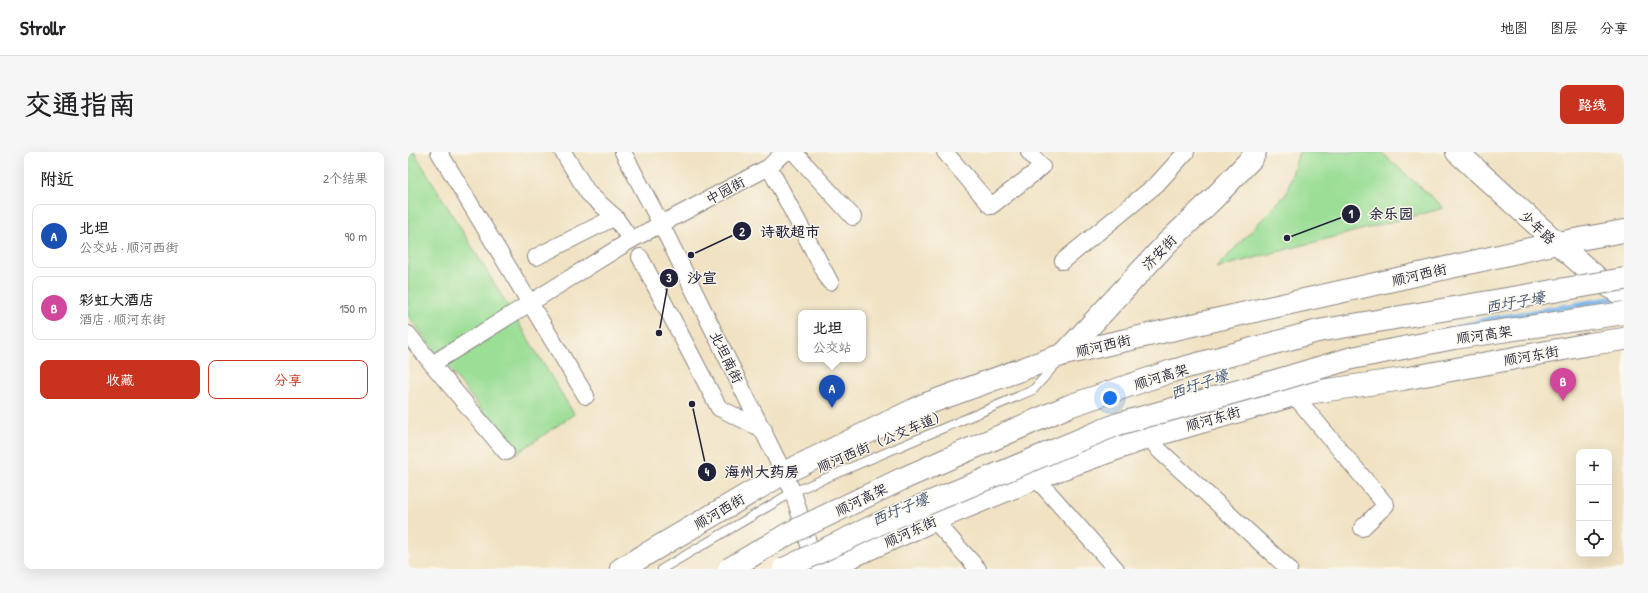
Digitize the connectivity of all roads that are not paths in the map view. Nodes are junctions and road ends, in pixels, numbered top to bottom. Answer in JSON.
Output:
{"nodes":[{"id":1,"x":439,"y":152,"type":"edge"},
{"id":2,"x":563,"y":152,"type":"edge"},
{"id":3,"x":622,"y":152,"type":"edge"},
{"id":4,"x":944,"y":152,"type":"edge"},
{"id":5,"x":1029,"y":152,"type":"edge"},
{"id":6,"x":1186,"y":152,"type":"edge"},
{"id":7,"x":1255,"y":152,"type":"edge"},
{"id":8,"x":1457,"y":152,"type":"edge"},
{"id":9,"x":781,"y":156,"type":"edge"},
{"id":10,"x":615,"y":217,"type":"junction"},
{"id":11,"x":853,"y":217,"type":"dead end"},
{"id":12,"x":661,"y":224,"type":"junction"},
{"id":13,"x":1624,"y":231,"type":"edge"},
{"id":14,"x":631,"y":240,"type":"junction"},
{"id":15,"x":1557,"y":243,"type":"junction"},
{"id":16,"x":536,"y":257,"type":"dead end"},
{"id":17,"x":640,"y":257,"type":"dead end"},
{"id":18,"x":1062,"y":261,"type":"dead end"},
{"id":19,"x":1624,"y":276,"type":"edge"},
{"id":20,"x":1624,"y":279,"type":"edge"},
{"id":21,"x":830,"y":282,"type":"dead end"},
{"id":22,"x":1591,"y":284,"type":"junction"},
{"id":23,"x":1624,"y":296,"type":"edge"},
{"id":24,"x":531,"y":302,"type":"junction"},
{"id":25,"x":1624,"y":313,"type":"edge"},
{"id":26,"x":408,"y":334,"type":"edge"},
{"id":27,"x":1624,"y":339,"type":"edge"},
{"id":28,"x":1064,"y":354,"type":"junction"},
{"id":29,"x":432,"y":364,"type":"junction"},
{"id":30,"x":1294,"y":394,"type":"junction"},
{"id":31,"x":586,"y":396,"type":"dead end"},
{"id":32,"x":764,"y":430,"type":"junction"},
{"id":33,"x":1149,"y":437,"type":"junction"},
{"id":34,"x":506,"y":452,"type":"dead end"},
{"id":35,"x":1036,"y":478,"type":"junction"},
{"id":36,"x":788,"y":483,"type":"junction"},
{"id":37,"x":934,"y":520,"type":"junction"},
{"id":38,"x":1362,"y":528,"type":"dead end"},
{"id":39,"x":621,"y":569,"type":"edge"},
{"id":40,"x":662,"y":569,"type":"edge"},
{"id":41,"x":729,"y":569,"type":"edge"},
{"id":42,"x":784,"y":569,"type":"edge"},
{"id":43,"x":816,"y":569,"type":"edge"},
{"id":44,"x":823,"y":569,"type":"edge"},
{"id":45,"x":978,"y":569,"type":"edge"},
{"id":46,"x":1116,"y":569,"type":"edge"},
{"id":47,"x":1289,"y":569,"type":"edge"}],
"edges":[{"from":1,"to":24,"type":"street"},
{"from":2,"to":10,"type":"street"},
{"from":3,"to":12,"type":"street","name":"北坦南街"},
{"from":4,"to":5,"type":"street"},
{"from":6,"to":18,"type":"street"},
{"from":7,"to":28,"type":"main road","name":"济安街"},
{"from":8,"to":15,"type":"main road","name":"少年路"},
{"from":9,"to":11,"type":"street"},
{"from":9,"to":12,"type":"street","name":"中园街"},
{"from":9,"to":21,"type":"street"},
{"from":10,"to":14,"type":"street"},
{"from":10,"to":16,"type":"street"},
{"from":12,"to":14,"type":"street","name":"中园街"},
{"from":12,"to":32,"type":"street","name":"北坦南街"},
{"from":13,"to":15,"type":"main road","name":"顺河西街"},
{"from":14,"to":24,"type":"street","name":"中园街"},
{"from":15,"to":22,"type":"main road","name":"少年路"},
{"from":15,"to":28,"type":"main road","name":"顺河西街"},
{"from":17,"to":32,"type":"street"},
{"from":19,"to":22,"type":"main road","bridge":true},
{"from":20,"to":22,"type":"main road","name":"顺河高架","bridge":true},
{"from":22,"to":23,"type":"main road","name":"少年路"},
{"from":22,"to":41,"type":"main road","name":"顺河高架","bridge":true},
{"from":24,"to":29,"type":"street","name":"中园街"},
{"from":24,"to":31,"type":"street"},
{"from":25,"to":42,"type":"main road","name":"顺河高架","bridge":true},
{"from":26,"to":29,"type":"street"},
{"from":27,"to":30,"type":"main road","name":"顺河东街"},
{"from":28,"to":36,"type":"main road","name":"顺河西街"},
{"from":28,"to":36,"type":"lane","name":"顺河西街（公交车道）"},
{"from":29,"to":34,"type":"street"},
{"from":30,"to":33,"type":"main road","name":"顺河东街"},
{"from":30,"to":38,"type":"street"},
{"from":32,"to":36,"type":"street","name":"北坦南街"},
{"from":33,"to":35,"type":"main road","name":"顺河东街"},
{"from":33,"to":47,"type":"street"},
{"from":35,"to":37,"type":"main road","name":"顺河东街"},
{"from":35,"to":46,"type":"street"},
{"from":36,"to":39,"type":"main road","name":"顺河西街"},
{"from":36,"to":40,"type":"lane","name":"顺河西街（公交车道）"},
{"from":36,"to":43,"type":"street","name":"北坦南街","bridge":true},
{"from":37,"to":44,"type":"main road","name":"顺河东街"},
{"from":37,"to":45,"type":"street"}]}
